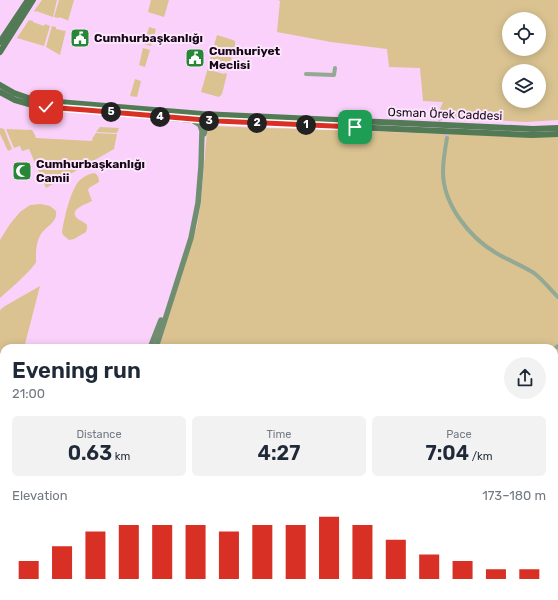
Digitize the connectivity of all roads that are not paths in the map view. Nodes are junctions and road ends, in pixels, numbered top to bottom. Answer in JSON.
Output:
{"nodes":[{"id":1,"x":28,"y":0,"type":"edge"},
{"id":2,"x":33,"y":0,"type":"edge"},
{"id":3,"x":0,"y":42,"type":"edge"},
{"id":4,"x":0,"y":52,"type":"edge"},
{"id":5,"x":335,"y":68,"type":"dead end"},
{"id":6,"x":306,"y":74,"type":"dead end"},
{"id":7,"x":0,"y":85,"type":"edge"},
{"id":8,"x":0,"y":92,"type":"edge"},
{"id":9,"x":192,"y":120,"type":"junction"},
{"id":10,"x":217,"y":121,"type":"junction"},
{"id":11,"x":558,"y":128,"type":"edge"},
{"id":12,"x":558,"y":134,"type":"edge"},
{"id":13,"x":447,"y":138,"type":"tunnel mouth"},
{"id":14,"x":201,"y":163,"type":"junction"},
{"id":15,"x":193,"y":227,"type":"junction"},
{"id":16,"x":558,"y":297,"type":"edge"},
{"id":17,"x":151,"y":344,"type":"edge"},
{"id":18,"x":157,"y":344,"type":"edge"}],
"edges":[{"from":1,"to":3,"type":"main road"},
{"from":2,"to":4,"type":"main road"},
{"from":5,"to":6,"type":"street"},
{"from":7,"to":11,"type":"main road","name":"Osman Örek Caddesi"},
{"from":8,"to":9,"type":"main road","name":"Osman Örek Caddesi"},
{"from":9,"to":10,"type":"main road","name":"Osman Örek Caddesi"},
{"from":9,"to":14,"type":"street"},
{"from":10,"to":12,"type":"main road","name":"Osman Örek Caddesi"},
{"from":10,"to":14,"type":"street"},
{"from":13,"to":16,"type":"street"},
{"from":14,"to":15,"type":"street"},
{"from":15,"to":17,"type":"street"},
{"from":15,"to":18,"type":"street"}]}
